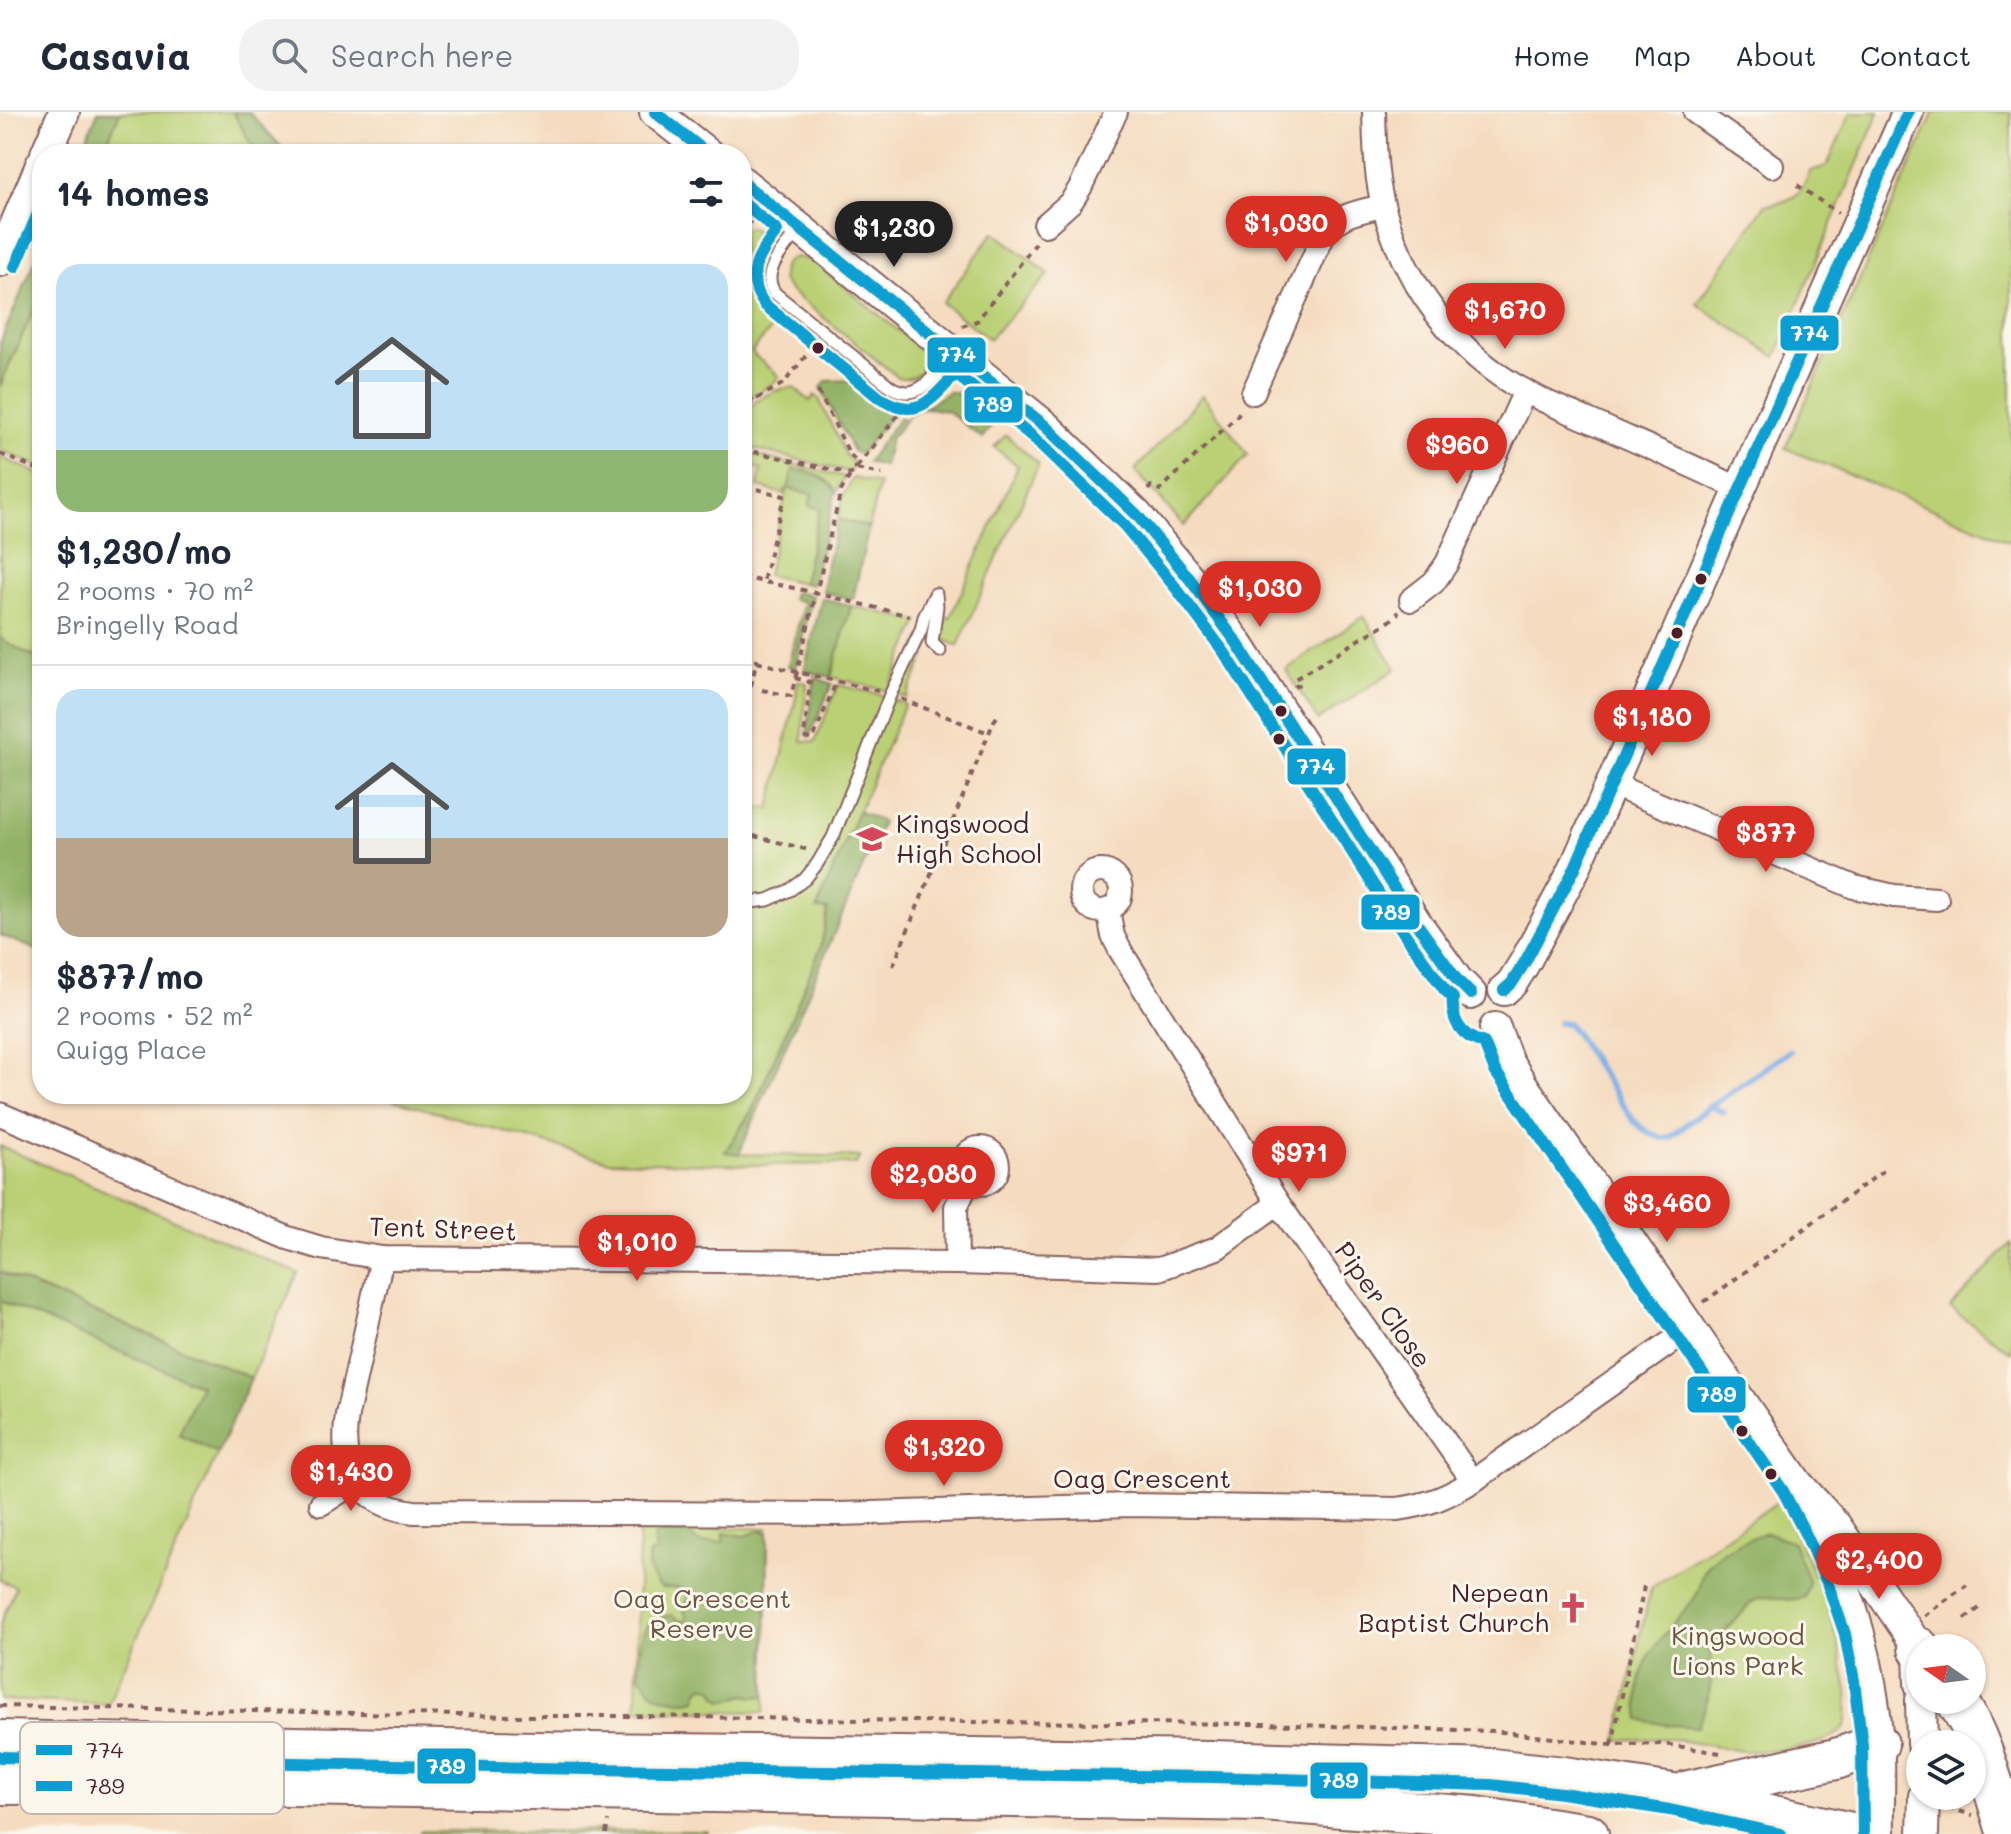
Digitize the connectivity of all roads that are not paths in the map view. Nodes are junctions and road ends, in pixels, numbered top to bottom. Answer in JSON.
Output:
{"nodes":[{"id":1,"x":64,"y":112,"type":"edge"},
{"id":2,"x":655,"y":112,"type":"edge"},
{"id":3,"x":1116,"y":112,"type":"edge"},
{"id":4,"x":1374,"y":112,"type":"edge"},
{"id":5,"x":1695,"y":112,"type":"edge"},
{"id":6,"x":1908,"y":112,"type":"edge"},
{"id":7,"x":50,"y":144,"type":"edge"},
{"id":8,"x":695,"y":144,"type":"edge"},
{"id":9,"x":1772,"y":166,"type":"dead end"},
{"id":10,"x":32,"y":186,"type":"edge"},
{"id":11,"x":752,"y":190,"type":"edge"},
{"id":12,"x":1383,"y":206,"type":"junction"},
{"id":13,"x":1045,"y":225,"type":"road end"},
{"id":14,"x":800,"y":228,"type":"junction"},
{"id":15,"x":0,"y":261,"type":"edge"},
{"id":16,"x":959,"y":339,"type":"junction"},
{"id":17,"x":1525,"y":391,"type":"junction"},
{"id":18,"x":1253,"y":393,"type":"road end"},
{"id":19,"x":1740,"y":489,"type":"junction"},
{"id":20,"x":1411,"y":600,"type":"road end"},
{"id":21,"x":940,"y":651,"type":"dead end"},
{"id":22,"x":1611,"y":784,"type":"junction"},
{"id":23,"x":1937,"y":899,"type":"dead end"},
{"id":24,"x":752,"y":902,"type":"edge"},
{"id":25,"x":1108,"y":910,"type":"dead end"},
{"id":26,"x":1504,"y":990,"type":"junction"},
{"id":27,"x":1471,"y":994,"type":"junction"},
{"id":28,"x":1495,"y":1028,"type":"junction"},
{"id":29,"x":0,"y":1114,"type":"edge"},
{"id":30,"x":969,"y":1180,"type":"dead end"},
{"id":31,"x":1278,"y":1203,"type":"junction"},
{"id":32,"x":382,"y":1258,"type":"junction"},
{"id":33,"x":957,"y":1263,"type":"junction"},
{"id":34,"x":1698,"y":1315,"type":"junction"},
{"id":35,"x":1473,"y":1481,"type":"junction"},
{"id":36,"x":356,"y":1482,"type":"junction"},
{"id":37,"x":1797,"y":1483,"type":"junction"},
{"id":38,"x":321,"y":1504,"type":"dead end"},
{"id":39,"x":1909,"y":1634,"type":"edge"},
{"id":40,"x":1965,"y":1714,"type":"edge"},
{"id":41,"x":0,"y":1741,"type":"edge"},
{"id":42,"x":20,"y":1741,"type":"edge"},
{"id":43,"x":1878,"y":1744,"type":"junction"},
{"id":44,"x":284,"y":1747,"type":"edge"},
{"id":45,"x":0,"y":1784,"type":"edge"},
{"id":46,"x":20,"y":1784,"type":"edge"},
{"id":47,"x":284,"y":1785,"type":"edge"},
{"id":48,"x":1673,"y":1794,"type":"junction"},
{"id":49,"x":1933,"y":1810,"type":"edge"},
{"id":50,"x":1993,"y":1825,"type":"edge"},
{"id":51,"x":1588,"y":1834,"type":"edge"},
{"id":52,"x":1856,"y":1834,"type":"edge"},
{"id":53,"x":1879,"y":1834,"type":"edge"},
{"id":54,"x":1923,"y":1834,"type":"edge"}],
"edges":[{"from":1,"to":7,"type":"main road"},
{"from":2,"to":8,"type":"main road"},
{"from":3,"to":13,"type":"street"},
{"from":4,"to":12,"type":"street"},
{"from":5,"to":9,"type":"street"},
{"from":6,"to":19,"type":"main road"},
{"from":10,"to":15,"type":"main road"},
{"from":11,"to":14,"type":"main road"},
{"from":12,"to":17,"type":"street"},
{"from":12,"to":18,"type":"street"},
{"from":14,"to":16,"type":"main road"},
{"from":14,"to":16,"type":"lane"},
{"from":16,"to":27,"type":"main road"},
{"from":17,"to":19,"type":"street"},
{"from":17,"to":20,"type":"street"},
{"from":19,"to":22,"type":"main road"},
{"from":21,"to":24,"type":"lane"},
{"from":22,"to":23,"type":"street"},
{"from":22,"to":26,"type":"main road"},
{"from":25,"to":31,"type":"street","name":"Piper Close"},
{"from":26,"to":27,"type":"main road"},
{"from":26,"to":28,"type":"main road"},
{"from":27,"to":28,"type":"main road"},
{"from":28,"to":34,"type":"main road"},
{"from":29,"to":32,"type":"street","name":"Tent Street"},
{"from":30,"to":33,"type":"street"},
{"from":31,"to":33,"type":"street","name":"Tent Street"},
{"from":31,"to":35,"type":"street","name":"Piper Close"},
{"from":32,"to":33,"type":"street","name":"Tent Street"},
{"from":32,"to":36,"type":"street"},
{"from":34,"to":35,"type":"street","name":"Oag Crescent"},
{"from":34,"to":37,"type":"main road"},
{"from":35,"to":36,"type":"street","name":"Oag Crescent"},
{"from":36,"to":38,"type":"street"},
{"from":37,"to":39,"type":"main road"},
{"from":37,"to":43,"type":"main road"},
{"from":40,"to":50,"type":"highway"},
{"from":41,"to":42,"type":"highway"},
{"from":43,"to":48,"type":"highway"},
{"from":43,"to":53,"type":"main road"},
{"from":44,"to":48,"type":"highway"},
{"from":45,"to":46,"type":"highway"},
{"from":47,"to":51,"type":"highway"},
{"from":48,"to":52,"type":"highway"},
{"from":49,"to":54,"type":"main road"}]}
